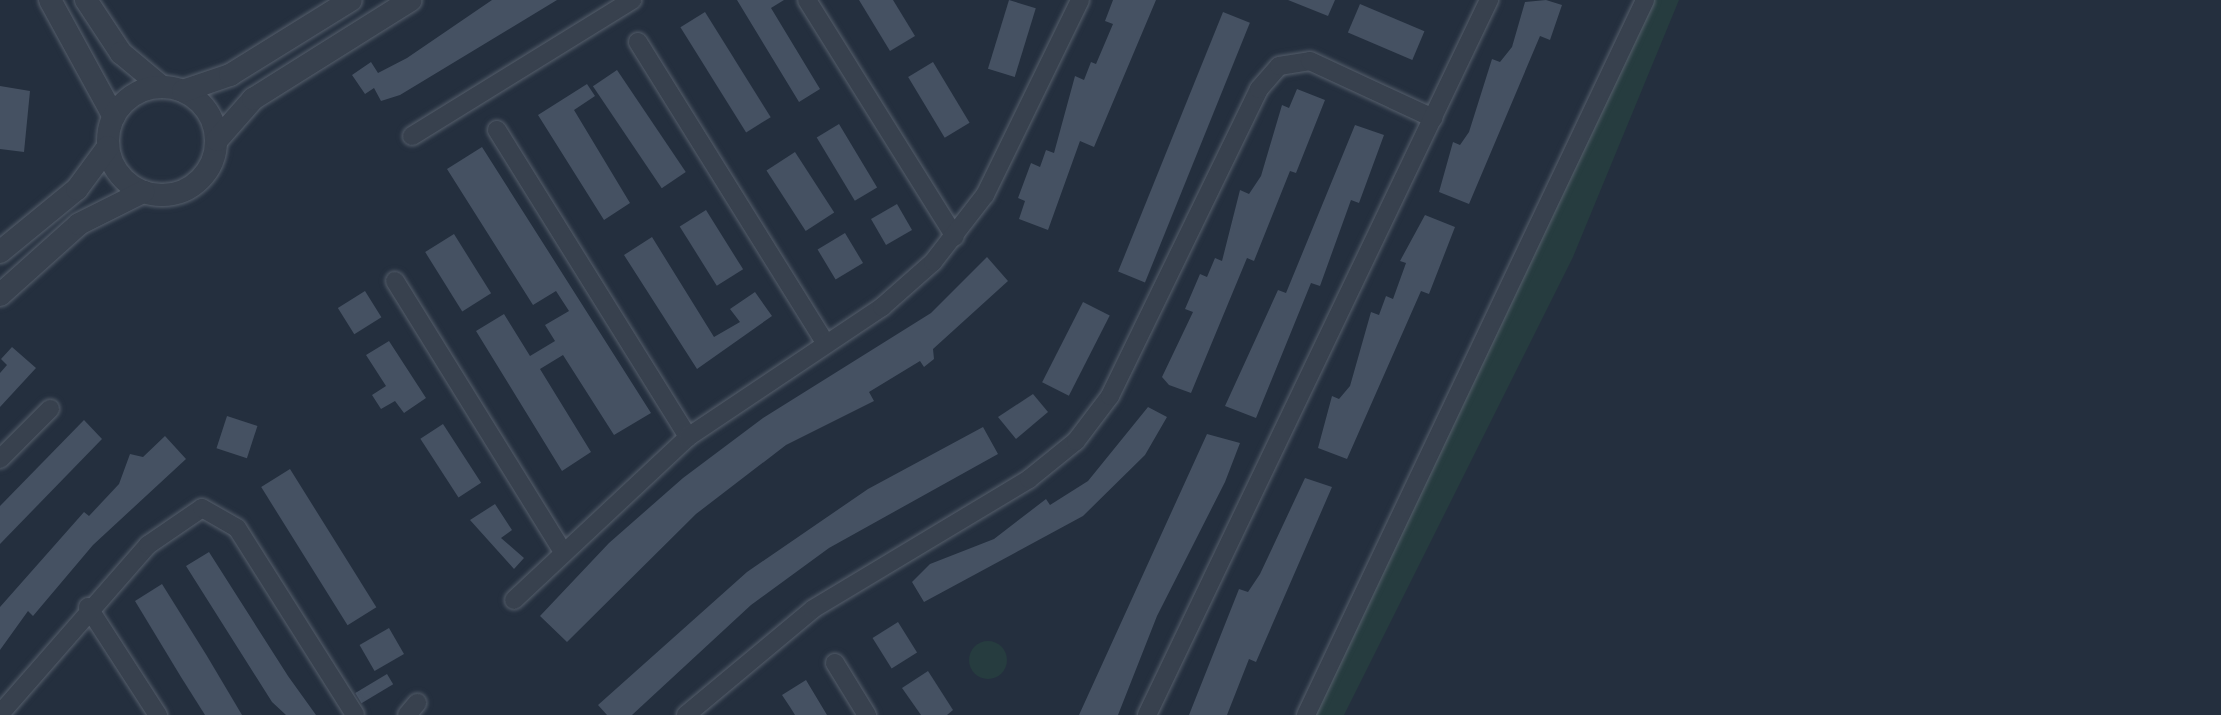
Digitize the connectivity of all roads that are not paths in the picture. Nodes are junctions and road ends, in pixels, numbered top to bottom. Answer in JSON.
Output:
{"nodes":[{"id":1,"x":50,"y":0,"type":"edge"},
{"id":2,"x":86,"y":0,"type":"edge"},
{"id":3,"x":351,"y":0,"type":"edge"},
{"id":4,"x":411,"y":0,"type":"edge"},
{"id":5,"x":632,"y":0,"type":"edge"},
{"id":6,"x":807,"y":0,"type":"edge"},
{"id":7,"x":1080,"y":0,"type":"edge"},
{"id":8,"x":1489,"y":0,"type":"edge"},
{"id":9,"x":1645,"y":0,"type":"edge"},
{"id":10,"x":638,"y":42,"type":"dead end"},
{"id":11,"x":172,"y":89,"type":"junction"},
{"id":12,"x":114,"y":117,"type":"junction"},
{"id":13,"x":1433,"y":118,"type":"junction"},
{"id":14,"x":497,"y":130,"type":"dead end"},
{"id":15,"x":412,"y":136,"type":"dead end"},
{"id":16,"x":217,"y":140,"type":"junction"},
{"id":17,"x":108,"y":147,"type":"junction"},
{"id":18,"x":143,"y":192,"type":"junction"},
{"id":19,"x":955,"y":237,"type":"junction"},
{"id":20,"x":0,"y":252,"type":"edge"},
{"id":21,"x":395,"y":281,"type":"dead end"},
{"id":22,"x":0,"y":295,"type":"edge"},
{"id":23,"x":825,"y":342,"type":"junction"},
{"id":24,"x":50,"y":409,"type":"dead end"},
{"id":25,"x":688,"y":437,"type":"junction"},
{"id":26,"x":0,"y":459,"type":"edge"},
{"id":27,"x":562,"y":550,"type":"junction"},
{"id":28,"x":514,"y":600,"type":"dead end"},
{"id":29,"x":88,"y":607,"type":"junction"},
{"id":30,"x":835,"y":663,"type":"dead end"},
{"id":31,"x":0,"y":714,"type":"edge"},
{"id":32,"x":158,"y":715,"type":"edge"},
{"id":33,"x":355,"y":715,"type":"edge"},
{"id":34,"x":686,"y":715,"type":"edge"},
{"id":35,"x":867,"y":715,"type":"edge"},
{"id":36,"x":1147,"y":715,"type":"edge"},
{"id":37,"x":1306,"y":715,"type":"edge"}],
"edges":[{"from":1,"to":12,"type":"street"},
{"from":2,"to":11,"type":"street"},
{"from":3,"to":11,"type":"street"},
{"from":4,"to":16,"type":"street"},
{"from":5,"to":15,"type":"street"},
{"from":6,"to":19,"type":"street"},
{"from":7,"to":19,"type":"street"},
{"from":8,"to":13,"type":"street"},
{"from":9,"to":37,"type":"street"},
{"from":10,"to":23,"type":"street"},
{"from":11,"to":12,"type":"street"},
{"from":11,"to":16,"type":"street"},
{"from":12,"to":17,"type":"street"},
{"from":13,"to":34,"type":"street"},
{"from":13,"to":36,"type":"street"},
{"from":14,"to":25,"type":"street"},
{"from":16,"to":18,"type":"street"},
{"from":17,"to":18,"type":"street"},
{"from":17,"to":20,"type":"street"},
{"from":18,"to":22,"type":"street"},
{"from":19,"to":23,"type":"street"},
{"from":21,"to":27,"type":"street"},
{"from":23,"to":25,"type":"street"},
{"from":24,"to":26,"type":"street"},
{"from":25,"to":27,"type":"street"},
{"from":27,"to":28,"type":"street"},
{"from":29,"to":31,"type":"street"},
{"from":29,"to":32,"type":"street"},
{"from":29,"to":33,"type":"street"},
{"from":30,"to":35,"type":"street"}]}
